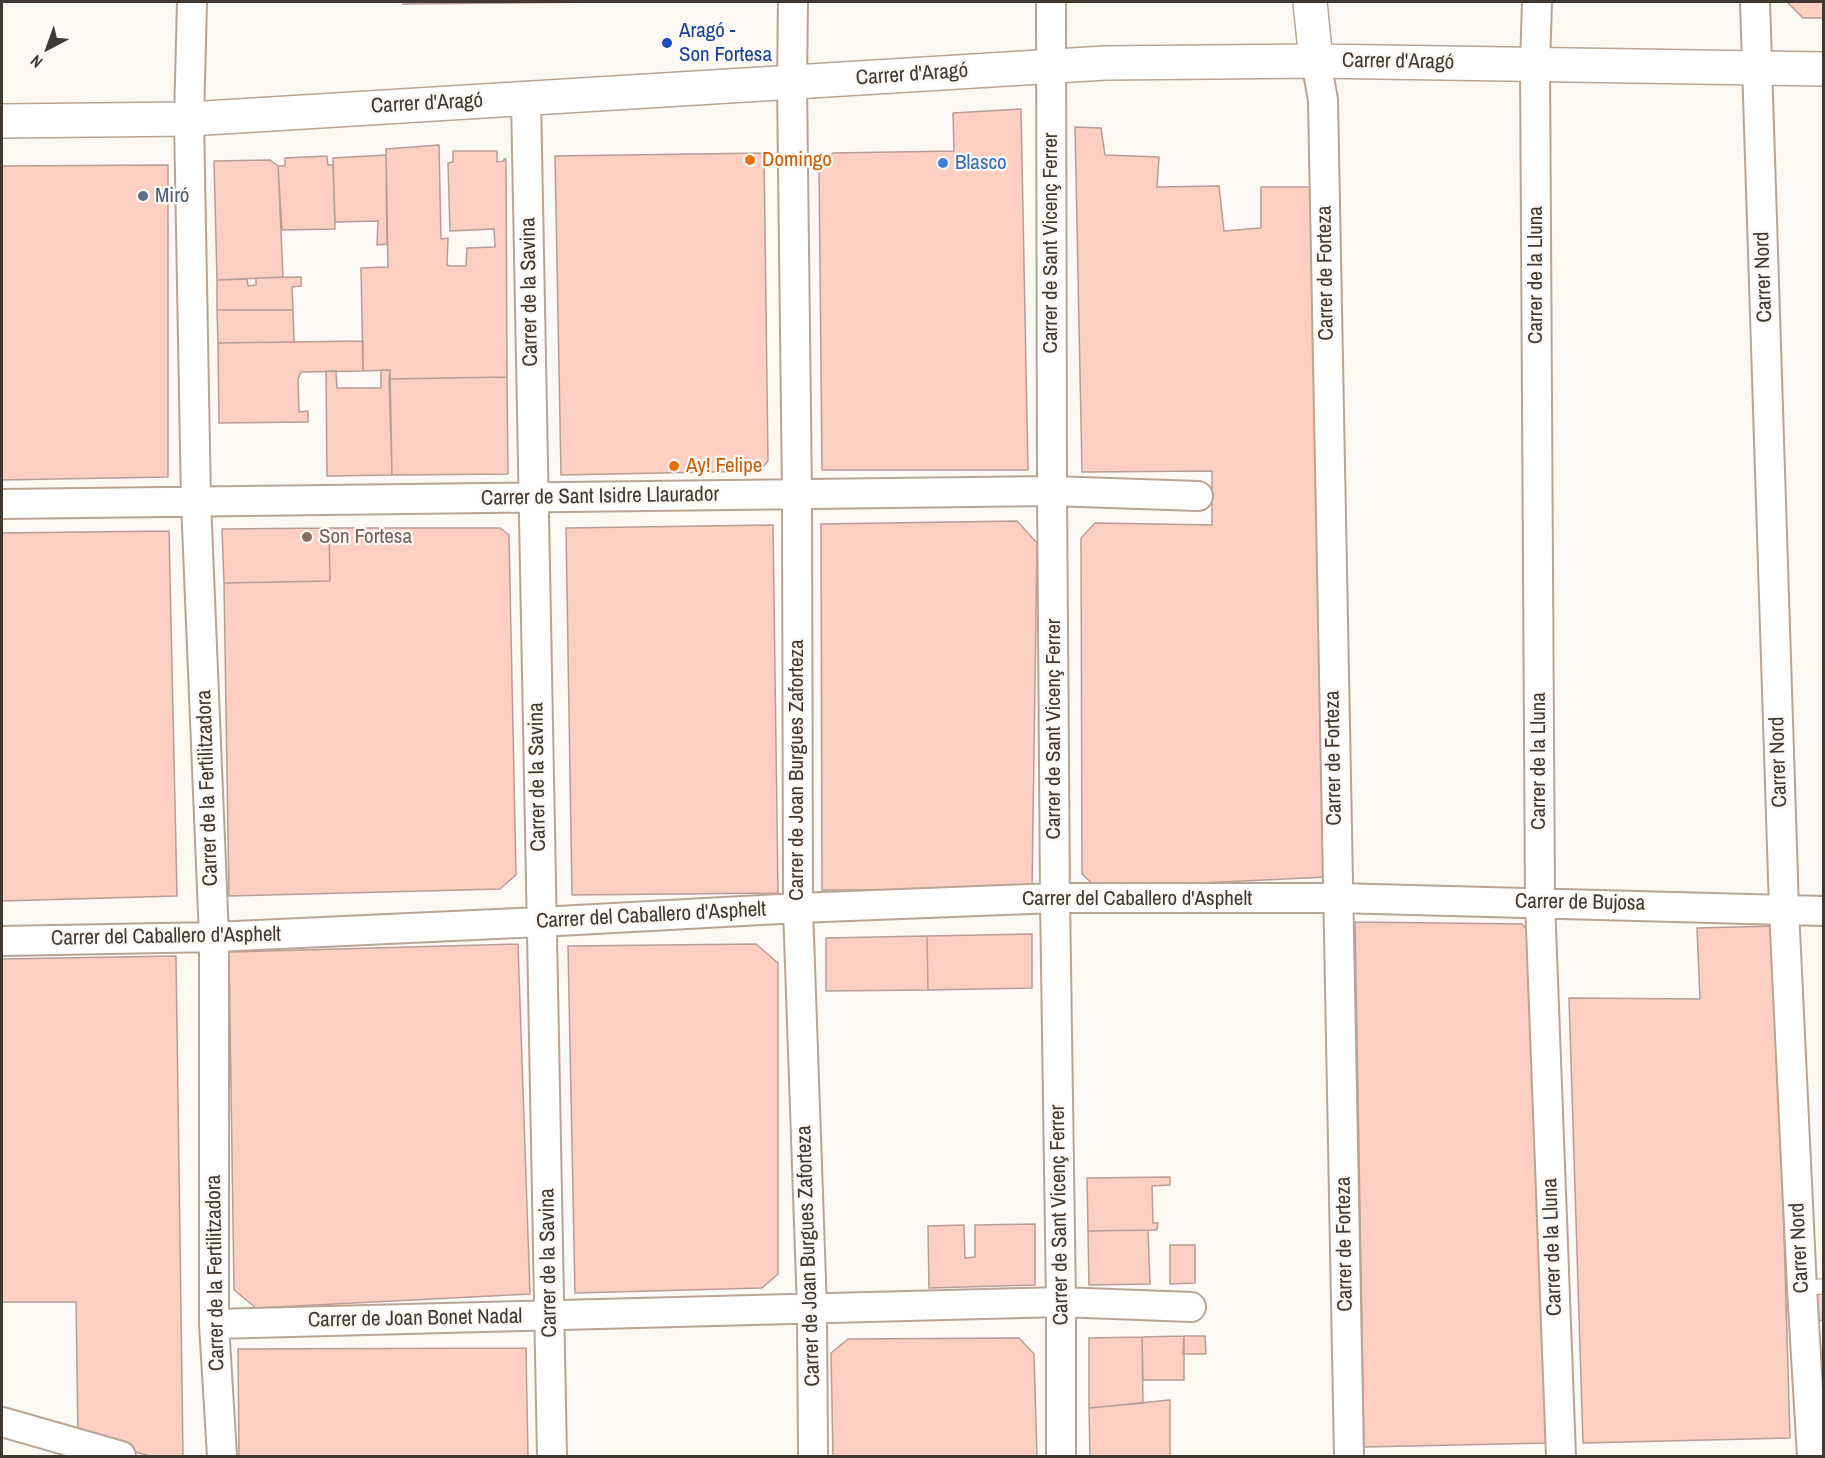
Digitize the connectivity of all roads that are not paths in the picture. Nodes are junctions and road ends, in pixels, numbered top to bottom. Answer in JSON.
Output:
{"nodes":[{"id":1,"x":192,"y":2,"type":"edge"},
{"id":2,"x":793,"y":2,"type":"edge"},
{"id":3,"x":1051,"y":2,"type":"edge"},
{"id":4,"x":1310,"y":2,"type":"edge"},
{"id":5,"x":1537,"y":2,"type":"edge"},
{"id":6,"x":1755,"y":2,"type":"edge"},
{"id":7,"x":1316,"y":61,"type":"junction"},
{"id":8,"x":1535,"y":65,"type":"junction"},
{"id":9,"x":1050,"y":66,"type":"junction"},
{"id":10,"x":1757,"y":68,"type":"junction"},
{"id":11,"x":1824,"y":69,"type":"edge"},
{"id":12,"x":792,"y":83,"type":"junction"},
{"id":13,"x":526,"y":98,"type":"junction"},
{"id":14,"x":189,"y":119,"type":"junction"},
{"id":15,"x":2,"y":121,"type":"edge"},
{"id":16,"x":1052,"y":491,"type":"junction"},
{"id":17,"x":797,"y":495,"type":"junction"},
{"id":18,"x":1198,"y":496,"type":"dead end"},
{"id":19,"x":533,"y":498,"type":"junction"},
{"id":20,"x":196,"y":502,"type":"junction"},
{"id":21,"x":2,"y":504,"type":"edge"},
{"id":22,"x":1055,"y":898,"type":"junction"},
{"id":23,"x":1337,"y":898,"type":"junction"},
{"id":24,"x":1540,"y":902,"type":"junction"},
{"id":25,"x":798,"y":908,"type":"junction"},
{"id":26,"x":1784,"y":909,"type":"junction"},
{"id":27,"x":1824,"y":911,"type":"edge"},
{"id":28,"x":540,"y":922,"type":"junction"},
{"id":29,"x":214,"y":937,"type":"junction"},
{"id":30,"x":2,"y":941,"type":"edge"},
{"id":31,"x":1813,"y":1287,"type":"edge"},
{"id":32,"x":1061,"y":1302,"type":"junction"},
{"id":33,"x":1191,"y":1307,"type":"dead end"},
{"id":34,"x":812,"y":1308,"type":"junction"},
{"id":35,"x":550,"y":1315,"type":"junction"},
{"id":36,"x":214,"y":1324,"type":"junction"},
{"id":37,"x":2,"y":1422,"type":"edge"},
{"id":38,"x":122,"y":1456,"type":"edge"},
{"id":39,"x":222,"y":1456,"type":"edge"},
{"id":40,"x":552,"y":1456,"type":"edge"},
{"id":41,"x":813,"y":1456,"type":"edge"},
{"id":42,"x":1061,"y":1456,"type":"edge"},
{"id":43,"x":1349,"y":1456,"type":"edge"},
{"id":44,"x":1561,"y":1456,"type":"edge"},
{"id":45,"x":1812,"y":1456,"type":"edge"}],
"edges":[{"from":1,"to":14,"type":"street","name":"Carrer de la Fertilitzadora"},
{"from":2,"to":12,"type":"street","name":"Carrer de Joan Burgues Zaforteza"},
{"from":3,"to":9,"type":"street","name":"Carrer de Sant Vicenç Ferrer"},
{"from":4,"to":7,"type":"main road"},
{"from":5,"to":8,"type":"street","name":"Carrer de la Lluna"},
{"from":6,"to":10,"type":"street","name":"Carrer Nord"},
{"from":7,"to":8,"type":"main road","name":"Carrer d'Aragó"},
{"from":7,"to":9,"type":"main road","name":"Carrer d'Aragó"},
{"from":7,"to":23,"type":"street","name":"Carrer de Forteza"},
{"from":8,"to":10,"type":"main road","name":"Carrer d'Aragó"},
{"from":8,"to":24,"type":"street","name":"Carrer de la Lluna"},
{"from":9,"to":12,"type":"main road","name":"Carrer d'Aragó"},
{"from":9,"to":16,"type":"street","name":"Carrer de Sant Vicenç Ferrer"},
{"from":10,"to":11,"type":"main road","name":"Carrer d'Aragó"},
{"from":10,"to":26,"type":"street","name":"Carrer Nord"},
{"from":12,"to":13,"type":"main road","name":"Carrer d'Aragó"},
{"from":12,"to":17,"type":"street","name":"Carrer de Joan Burgues Zaforteza"},
{"from":13,"to":14,"type":"main road","name":"Carrer d'Aragó"},
{"from":13,"to":19,"type":"street","name":"Carrer de la Savina"},
{"from":14,"to":15,"type":"main road","name":"Carrer d'Aragó"},
{"from":14,"to":20,"type":"street","name":"Carrer de la Fertilitzadora"},
{"from":16,"to":17,"type":"street","name":"Carrer de Sant Isidre Llaurador"},
{"from":16,"to":18,"type":"street","name":"Carrer de Sant Isidre Llaurador"},
{"from":16,"to":22,"type":"street","name":"Carrer de Sant Vicenç Ferrer"},
{"from":17,"to":19,"type":"street","name":"Carrer de Sant Isidre Llaurador"},
{"from":17,"to":25,"type":"street","name":"Carrer de Joan Burgues Zaforteza"},
{"from":19,"to":20,"type":"street","name":"Carrer de Sant Isidre Llaurador"},
{"from":19,"to":28,"type":"street","name":"Carrer de la Savina"},
{"from":20,"to":21,"type":"street","name":"Carrer de Sant Isidre Llaurador"},
{"from":20,"to":29,"type":"street","name":"Carrer de la Fertilitzadora"},
{"from":22,"to":23,"type":"street","name":"Carrer del Caballero d'Asphelt"},
{"from":22,"to":25,"type":"street","name":"Carrer del Caballero d'Asphelt"},
{"from":22,"to":32,"type":"street","name":"Carrer de Sant Vicenç Ferrer"},
{"from":23,"to":24,"type":"street","name":"Carrer de Bujosa"},
{"from":23,"to":43,"type":"street","name":"Carrer de Forteza"},
{"from":24,"to":26,"type":"street","name":"Carrer de Bujosa"},
{"from":24,"to":44,"type":"street","name":"Carrer de la Lluna"},
{"from":25,"to":28,"type":"street","name":"Carrer del Caballero d'Asphelt"},
{"from":25,"to":34,"type":"street","name":"Carrer de Joan Burgues Zaforteza"},
{"from":26,"to":27,"type":"street","name":"Carrer de Bujosa"},
{"from":26,"to":31,"type":"street","name":"Carrer Nord"},
{"from":28,"to":29,"type":"street","name":"Carrer del Caballero d'Asphelt"},
{"from":28,"to":35,"type":"street","name":"Carrer de la Savina"},
{"from":29,"to":30,"type":"street","name":"Carrer del Caballero d'Asphelt"},
{"from":29,"to":36,"type":"street","name":"Carrer de la Fertilitzadora"},
{"from":31,"to":45,"type":"street","name":"Carrer Nord"},
{"from":32,"to":33,"type":"street","name":"Carrer de Joan Bonet Nadal"},
{"from":32,"to":34,"type":"street","name":"Carrer de Joan Bonet Nadal"},
{"from":32,"to":42,"type":"street","name":"Carrer de Sant Vicenç Ferrer"},
{"from":34,"to":35,"type":"street","name":"Carrer de Joan Bonet Nadal"},
{"from":34,"to":41,"type":"street","name":"Carrer de Joan Burgues Zaforteza"},
{"from":35,"to":36,"type":"street","name":"Carrer de Joan Bonet Nadal"},
{"from":35,"to":40,"type":"street","name":"Carrer de la Savina"},
{"from":36,"to":39,"type":"street","name":"Carrer de la Fertilitzadora"},
{"from":37,"to":38,"type":"street"}]}
